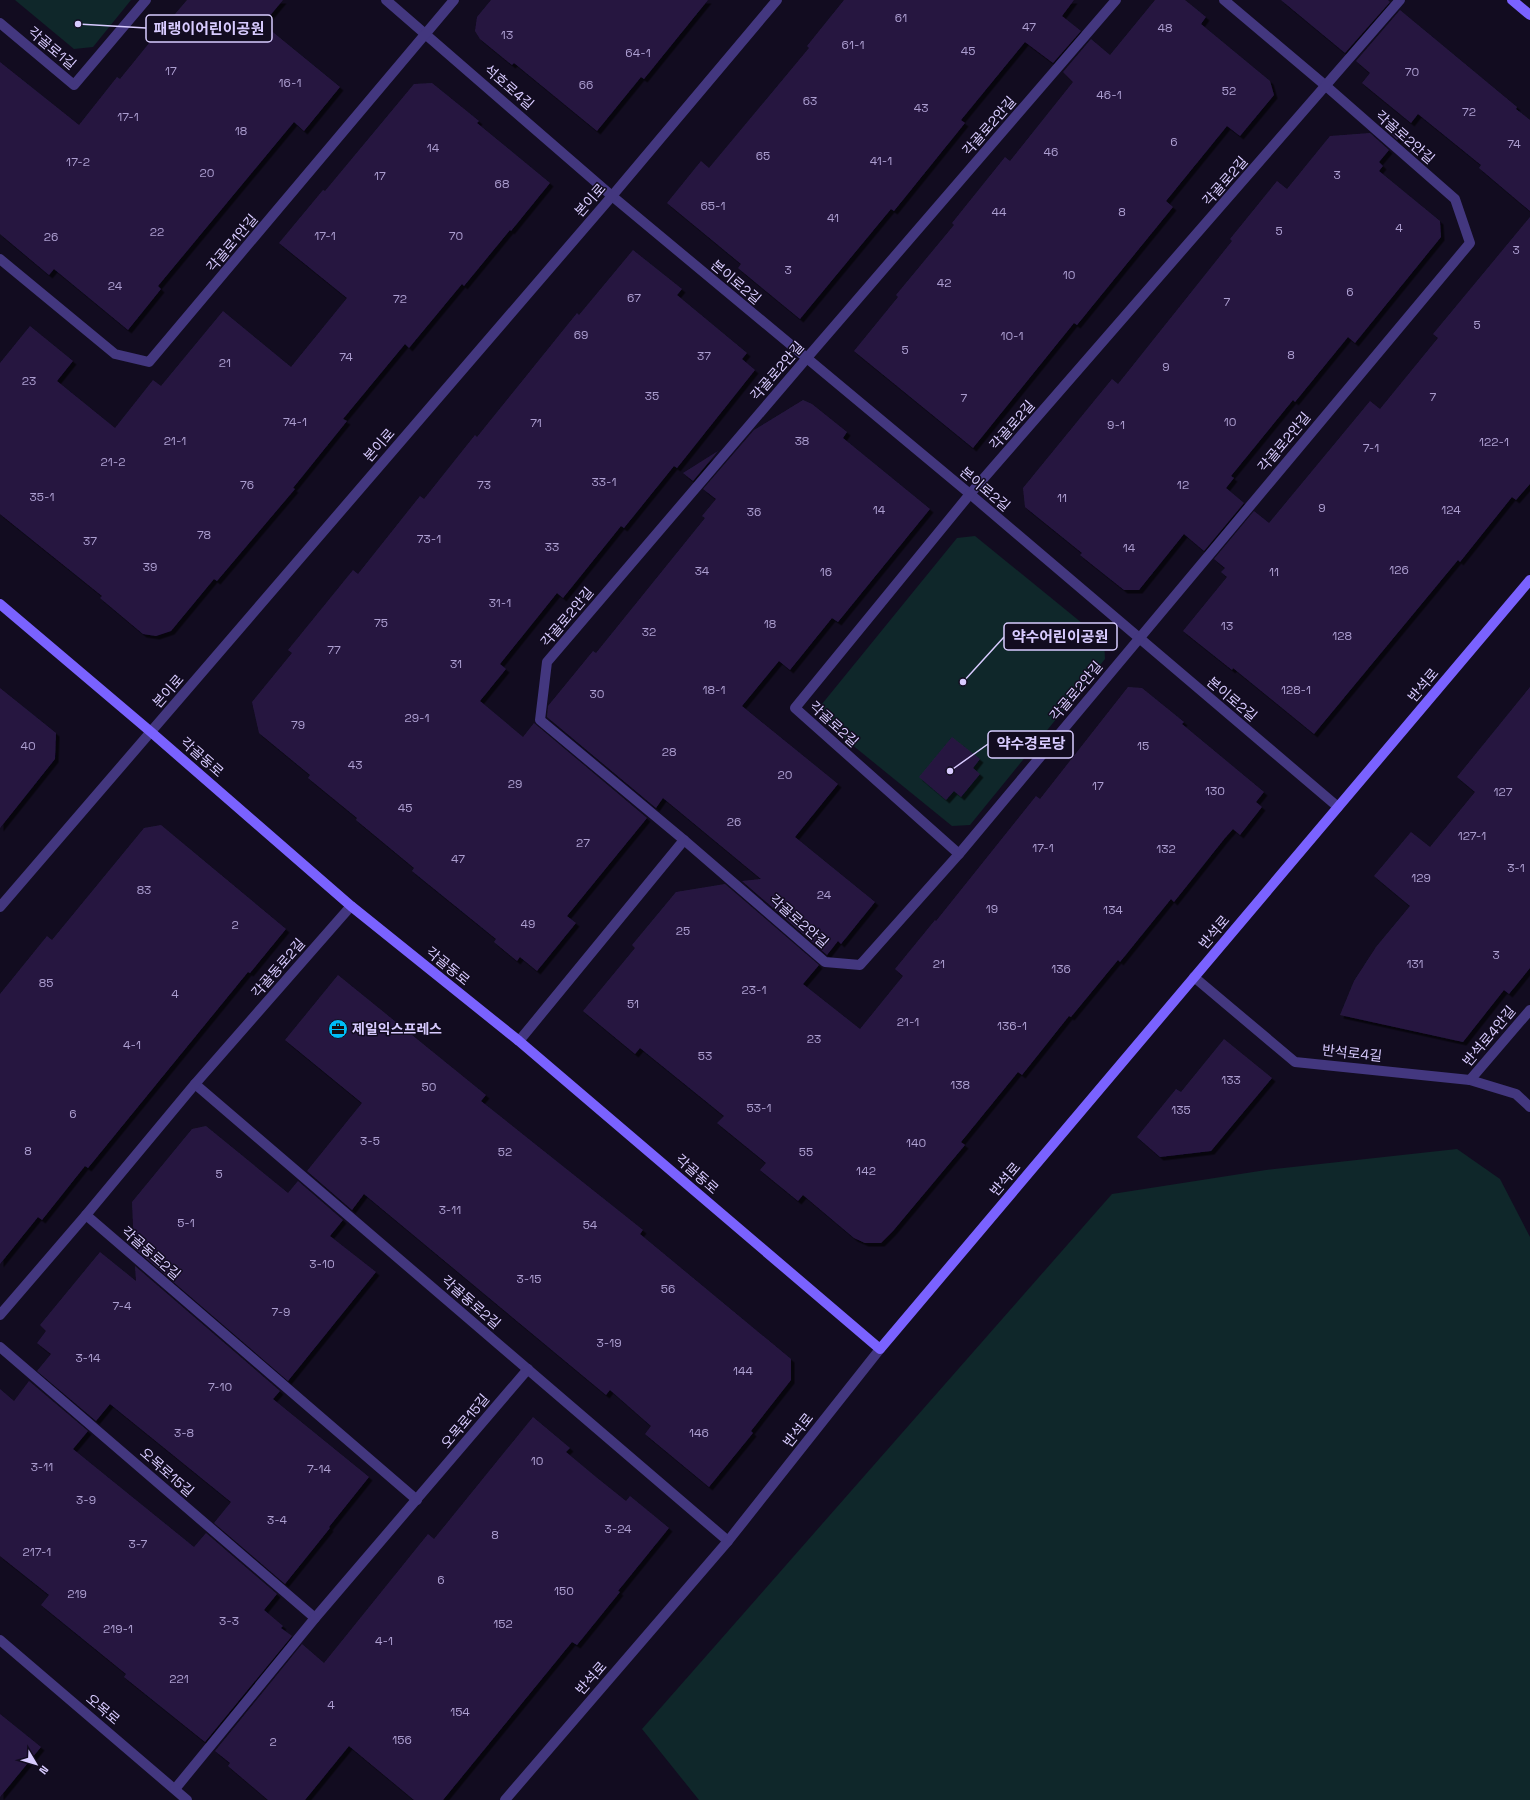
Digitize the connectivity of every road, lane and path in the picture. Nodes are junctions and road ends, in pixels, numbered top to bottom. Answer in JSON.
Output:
{"nodes":[{"id":1,"x":146,"y":0,"type":"edge"},
{"id":2,"x":386,"y":0,"type":"edge"},
{"id":3,"x":454,"y":0,"type":"edge"},
{"id":4,"x":778,"y":0,"type":"edge"},
{"id":5,"x":1116,"y":0,"type":"edge"},
{"id":6,"x":1224,"y":0,"type":"edge"},
{"id":7,"x":1400,"y":0,"type":"edge"},
{"id":8,"x":1512,"y":0,"type":"edge"},
{"id":9,"x":1530,"y":15,"type":"edge"},
{"id":10,"x":0,"y":23,"type":"edge"},
{"id":11,"x":426,"y":34,"type":"junction"},
{"id":12,"x":1326,"y":86,"type":"junction"},
{"id":13,"x":612,"y":196,"type":"junction"},
{"id":14,"x":0,"y":259,"type":"edge"},
{"id":15,"x":806,"y":359,"type":"junction"},
{"id":16,"x":970,"y":494,"type":"junction"},
{"id":17,"x":1530,"y":580,"type":"edge"},
{"id":18,"x":0,"y":604,"type":"edge"},
{"id":19,"x":1138,"y":638,"type":"junction"},
{"id":20,"x":151,"y":732,"type":"junction"},
{"id":21,"x":1338,"y":807,"type":"junction"},
{"id":22,"x":684,"y":840,"type":"junction"},
{"id":23,"x":958,"y":854,"type":"junction"},
{"id":24,"x":351,"y":906,"type":"junction"},
{"id":25,"x":0,"y":907,"type":"edge"},
{"id":26,"x":1194,"y":977,"type":"junction"},
{"id":27,"x":1530,"y":1010,"type":"edge"},
{"id":28,"x":519,"y":1041,"type":"junction"},
{"id":29,"x":1470,"y":1080,"type":"junction"},
{"id":30,"x":195,"y":1084,"type":"junction"},
{"id":31,"x":1530,"y":1108,"type":"edge"},
{"id":32,"x":86,"y":1215,"type":"junction"},
{"id":33,"x":0,"y":1315,"type":"edge"},
{"id":34,"x":0,"y":1346,"type":"edge"},
{"id":35,"x":880,"y":1349,"type":"junction"},
{"id":36,"x":528,"y":1369,"type":"junction"},
{"id":37,"x":417,"y":1500,"type":"junction"},
{"id":38,"x":728,"y":1541,"type":"junction"},
{"id":39,"x":315,"y":1618,"type":"junction"},
{"id":40,"x":0,"y":1640,"type":"edge"},
{"id":41,"x":175,"y":1789,"type":"junction"},
{"id":42,"x":187,"y":1800,"type":"edge"},
{"id":43,"x":505,"y":1800,"type":"edge"}],
"edges":[{"from":1,"to":10,"type":"street","name":"각골로1길"},
{"from":2,"to":11,"type":"street","name":"석호로4길"},
{"from":3,"to":11,"type":"street","name":"각골로1안길"},
{"from":4,"to":13,"type":"street","name":"본이로"},
{"from":5,"to":15,"type":"street","name":"각골로2안길"},
{"from":6,"to":12,"type":"street","name":"각골로2안길"},
{"from":7,"to":12,"type":"street","name":"각골로2길"},
{"from":8,"to":9,"type":"street"},
{"from":11,"to":13,"type":"street","name":"석호로4길"},
{"from":11,"to":14,"type":"street","name":"각골로1안길"},
{"from":12,"to":16,"type":"street","name":"각골로2길"},
{"from":12,"to":19,"type":"street","name":"각골로2안길"},
{"from":13,"to":15,"type":"street","name":"본이로2길"},
{"from":13,"to":20,"type":"street","name":"본이로"},
{"from":15,"to":16,"type":"street","name":"본이로2길"},
{"from":15,"to":22,"type":"street","name":"각골로2안길"},
{"from":16,"to":19,"type":"street","name":"본이로2길"},
{"from":16,"to":23,"type":"street","name":"각골로2길"},
{"from":17,"to":21,"type":"street","name":"반석로"},
{"from":18,"to":20,"type":"street","name":"각골동로"},
{"from":19,"to":21,"type":"street","name":"본이로2길"},
{"from":19,"to":23,"type":"street","name":"각골로2안길"},
{"from":20,"to":24,"type":"street","name":"각골동로"},
{"from":20,"to":25,"type":"street","name":"본이로"},
{"from":21,"to":26,"type":"street","name":"반석로"},
{"from":22,"to":23,"type":"street","name":"각골로2안길"},
{"from":22,"to":28,"type":"street"},
{"from":24,"to":28,"type":"street","name":"각골동로"},
{"from":24,"to":30,"type":"street","name":"각골동로2길"},
{"from":26,"to":29,"type":"street","name":"반석로4길"},
{"from":26,"to":35,"type":"street","name":"반석로"},
{"from":27,"to":29,"type":"street","name":"반석로4안길"},
{"from":28,"to":35,"type":"street","name":"각골동로"},
{"from":29,"to":31,"type":"street","name":"반석로4길"},
{"from":30,"to":32,"type":"street","name":"각골동로2길"},
{"from":30,"to":36,"type":"street","name":"각골동로2길"},
{"from":32,"to":33,"type":"street","name":"각골동로2길"},
{"from":32,"to":37,"type":"street","name":"각골동로2길"},
{"from":34,"to":39,"type":"street","name":"오목로15길"},
{"from":35,"to":38,"type":"street","name":"반석로"},
{"from":36,"to":37,"type":"street","name":"오목로15길"},
{"from":36,"to":38,"type":"street","name":"각골동로2길"},
{"from":37,"to":39,"type":"street","name":"오목로15길"},
{"from":38,"to":43,"type":"street","name":"반석로"},
{"from":39,"to":41,"type":"street","name":"오목로15길"},
{"from":40,"to":41,"type":"street","name":"오목로"},
{"from":41,"to":42,"type":"street","name":"오목로"}]}
